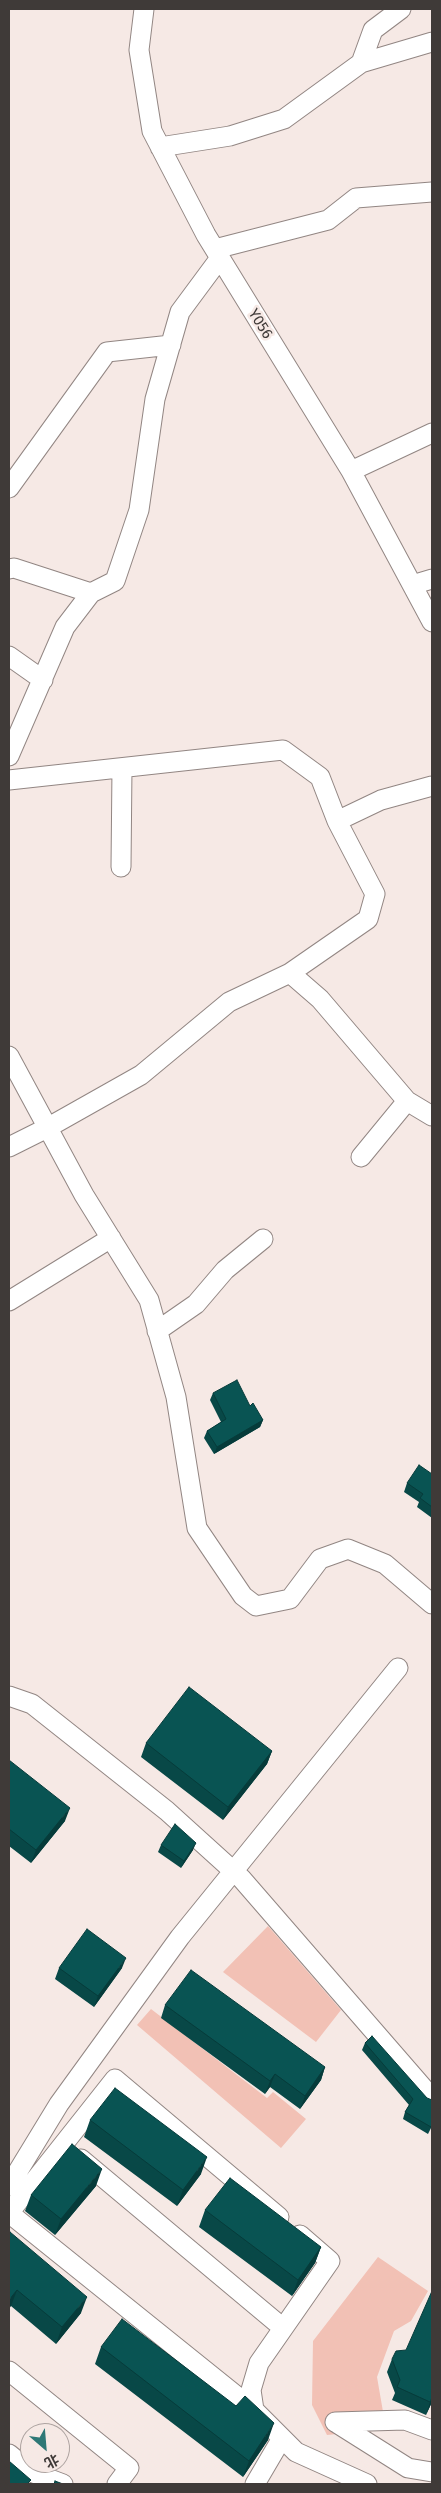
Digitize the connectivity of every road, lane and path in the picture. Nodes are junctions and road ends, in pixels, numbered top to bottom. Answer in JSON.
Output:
{"nodes":[{"id":1,"x":144,"y":9,"type":"edge"},
{"id":2,"x":401,"y":9,"type":"edge"},
{"id":3,"x":432,"y":42,"type":"edge"},
{"id":4,"x":361,"y":63,"type":"junction"},
{"id":5,"x":160,"y":147,"type":"junction"},
{"id":6,"x":432,"y":192,"type":"edge"},
{"id":7,"x":218,"y":254,"type":"junction"},
{"id":8,"x":171,"y":345,"type":"junction"},
{"id":9,"x":432,"y":433,"type":"edge"},
{"id":10,"x":351,"y":471,"type":"junction"},
{"id":11,"x":9,"y":488,"type":"edge"},
{"id":12,"x":9,"y":569,"type":"edge"},
{"id":13,"x":432,"y":579,"type":"edge"},
{"id":14,"x":412,"y":586,"type":"junction"},
{"id":15,"x":91,"y":593,"type":"junction"},
{"id":16,"x":432,"y":622,"type":"edge"},
{"id":17,"x":9,"y":656,"type":"edge"},
{"id":18,"x":42,"y":680,"type":"junction"},
{"id":19,"x":9,"y":756,"type":"edge"},
{"id":20,"x":122,"y":768,"type":"junction"},
{"id":21,"x":9,"y":780,"type":"edge"},
{"id":22,"x":432,"y":786,"type":"edge"},
{"id":23,"x":337,"y":821,"type":"junction"},
{"id":24,"x":122,"y":867,"type":"dead end"},
{"id":25,"x":290,"y":973,"type":"junction"},
{"id":26,"x":9,"y":1056,"type":"edge"},
{"id":27,"x":407,"y":1101,"type":"junction"},
{"id":28,"x":432,"y":1116,"type":"edge"},
{"id":29,"x":47,"y":1128,"type":"junction"},
{"id":30,"x":9,"y":1147,"type":"edge"},
{"id":31,"x":360,"y":1157,"type":"dead end"},
{"id":32,"x":111,"y":1238,"type":"junction"},
{"id":33,"x":262,"y":1239,"type":"dead end"},
{"id":34,"x":9,"y":1301,"type":"edge"},
{"id":35,"x":157,"y":1331,"type":"junction"},
{"id":36,"x":432,"y":1604,"type":"edge"},
{"id":37,"x":398,"y":1668,"type":"dead end"},
{"id":38,"x":9,"y":1696,"type":"edge"},
{"id":39,"x":234,"y":1872,"type":"junction"},
{"id":40,"x":432,"y":2098,"type":"edge"},
{"id":41,"x":64,"y":2144,"type":"junction"},
{"id":42,"x":9,"y":2186,"type":"edge"},
{"id":43,"x":9,"y":2213,"type":"edge"},
{"id":44,"x":283,"y":2328,"type":"junction"},
{"id":45,"x":9,"y":2372,"type":"edge"},
{"id":46,"x":254,"y":2410,"type":"junction"},
{"id":47,"x":432,"y":2430,"type":"edge"},
{"id":48,"x":282,"y":2438,"type":"junction"},
{"id":49,"x":9,"y":2454,"type":"edge"},
{"id":50,"x":432,"y":2472,"type":"edge"},
{"id":51,"x":63,"y":2484,"type":"edge"},
{"id":52,"x":117,"y":2484,"type":"edge"},
{"id":53,"x":255,"y":2484,"type":"edge"},
{"id":54,"x":366,"y":2484,"type":"edge"}],
"edges":[{"from":1,"to":5,"type":"street","name":"Y056","number":"Y056"},
{"from":2,"to":4,"type":"street"},
{"from":3,"to":4,"type":"street"},
{"from":4,"to":5,"type":"street"},
{"from":5,"to":7,"type":"street","name":"Y056","number":"Y056"},
{"from":6,"to":7,"type":"street"},
{"from":7,"to":8,"type":"street"},
{"from":7,"to":10,"type":"street","name":"Y056","number":"Y056"},
{"from":8,"to":11,"type":"street"},
{"from":8,"to":15,"type":"street"},
{"from":9,"to":10,"type":"street"},
{"from":10,"to":14,"type":"street","name":"Y056","number":"Y056"},
{"from":12,"to":15,"type":"street"},
{"from":13,"to":14,"type":"street"},
{"from":14,"to":16,"type":"street","name":"Y056","number":"Y056"},
{"from":15,"to":18,"type":"street"},
{"from":17,"to":18,"type":"street"},
{"from":18,"to":19,"type":"street"},
{"from":20,"to":21,"type":"street"},
{"from":20,"to":23,"type":"street"},
{"from":20,"to":24,"type":"street"},
{"from":22,"to":23,"type":"street"},
{"from":23,"to":25,"type":"street"},
{"from":25,"to":27,"type":"street"},
{"from":25,"to":29,"type":"street"},
{"from":26,"to":29,"type":"street"},
{"from":27,"to":28,"type":"street"},
{"from":27,"to":31,"type":"street"},
{"from":29,"to":30,"type":"street"},
{"from":29,"to":32,"type":"street"},
{"from":32,"to":34,"type":"street"},
{"from":32,"to":35,"type":"street"},
{"from":33,"to":35,"type":"street"},
{"from":35,"to":36,"type":"street"},
{"from":37,"to":39,"type":"street"},
{"from":38,"to":39,"type":"street"},
{"from":39,"to":40,"type":"street"},
{"from":39,"to":42,"type":"street"},
{"from":41,"to":43,"type":"street"},
{"from":41,"to":44,"type":"street"},
{"from":41,"to":44,"type":"street"},
{"from":43,"to":46,"type":"street"},
{"from":44,"to":46,"type":"street"},
{"from":45,"to":52,"type":"street"},
{"from":46,"to":48,"type":"street"},
{"from":47,"to":50,"type":"street"},
{"from":48,"to":53,"type":"street"},
{"from":48,"to":54,"type":"street"},
{"from":49,"to":51,"type":"street"}]}
